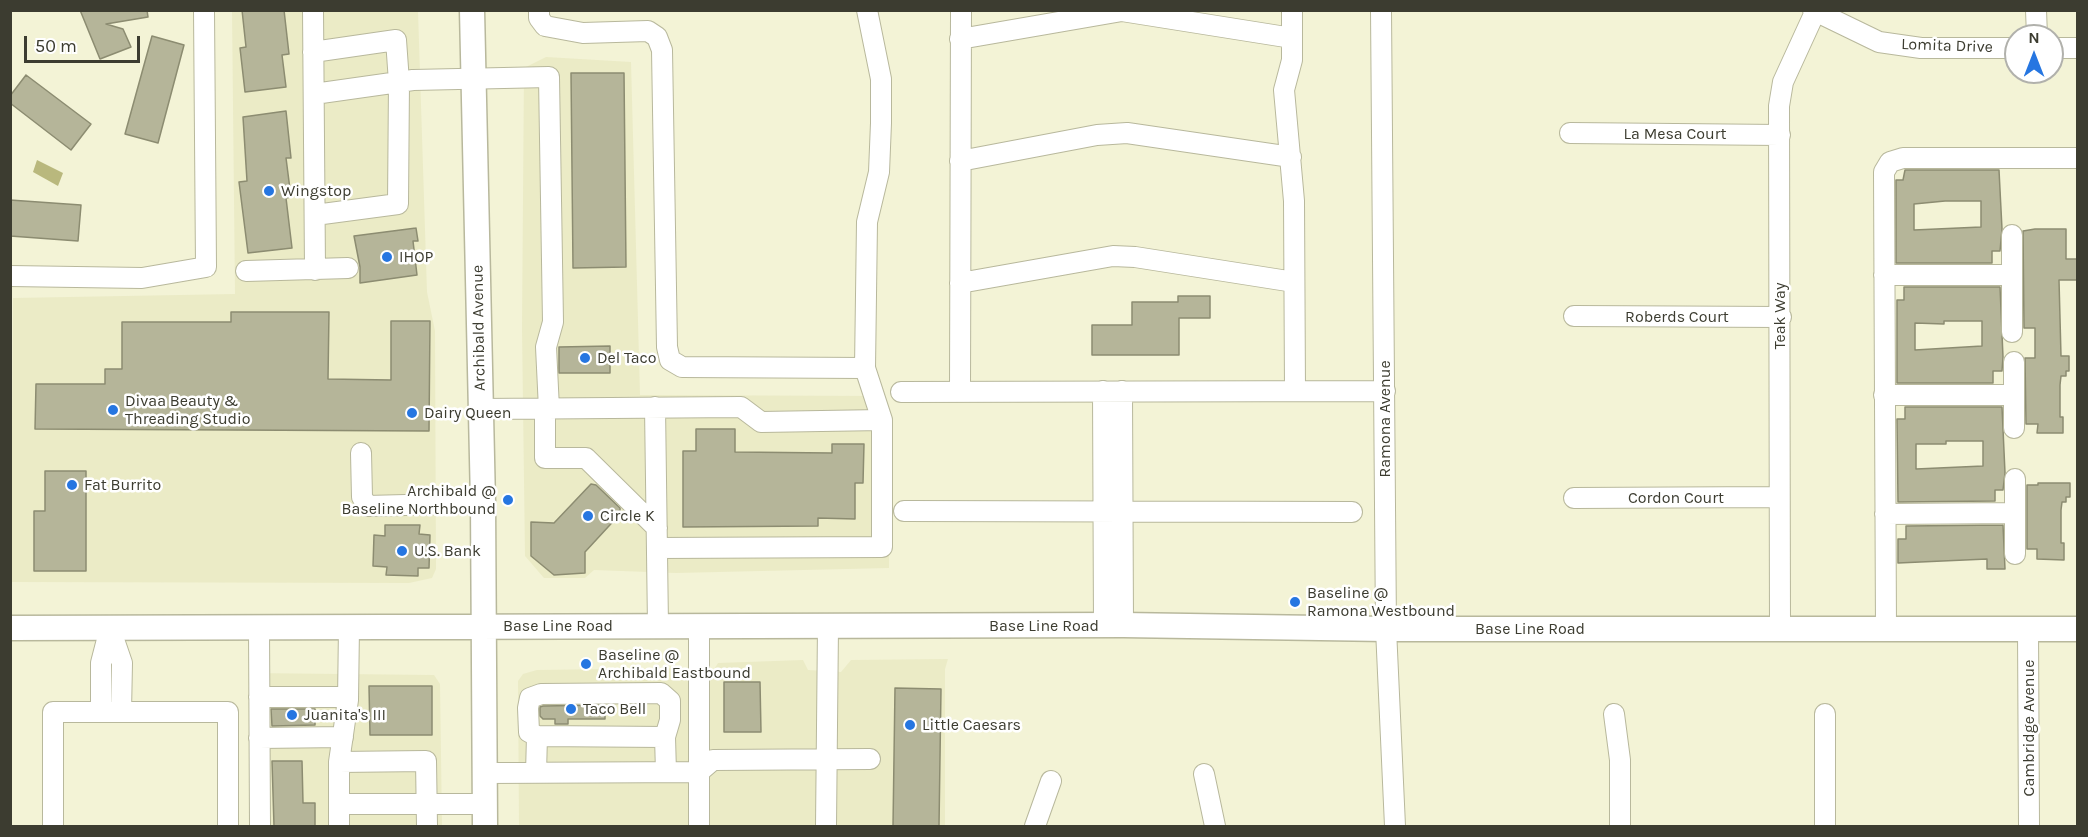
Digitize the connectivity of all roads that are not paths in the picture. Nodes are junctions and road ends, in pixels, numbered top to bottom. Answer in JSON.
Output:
{"nodes":[{"id":1,"x":204,"y":10,"type":"edge"},
{"id":2,"x":313,"y":10,"type":"edge"},
{"id":3,"x":472,"y":10,"type":"edge"},
{"id":4,"x":539,"y":10,"type":"edge"},
{"id":5,"x":867,"y":10,"type":"edge"},
{"id":6,"x":961,"y":10,"type":"edge"},
{"id":7,"x":1292,"y":10,"type":"edge"},
{"id":8,"x":1381,"y":10,"type":"edge"},
{"id":9,"x":1815,"y":11,"type":"edge"},
{"id":10,"x":1292,"y":38,"type":"junction"},
{"id":11,"x":960,"y":39,"type":"junction"},
{"id":12,"x":2004,"y":48,"type":"edge"},
{"id":13,"x":313,"y":52,"type":"junction"},
{"id":14,"x":474,"y":77,"type":"junction"},
{"id":15,"x":399,"y":82,"type":"junction"},
{"id":16,"x":314,"y":94,"type":"junction"},
{"id":17,"x":1570,"y":133,"type":"dead end"},
{"id":18,"x":1780,"y":135,"type":"junction"},
{"id":19,"x":1292,"y":157,"type":"junction"},
{"id":20,"x":2078,"y":158,"type":"edge"},
{"id":21,"x":960,"y":161,"type":"junction"},
{"id":22,"x":315,"y":215,"type":"junction"},
{"id":23,"x":2012,"y":235,"type":"dead end"},
{"id":24,"x":348,"y":268,"type":"dead end"},
{"id":25,"x":315,"y":270,"type":"junction"},
{"id":26,"x":246,"y":271,"type":"dead end"},
{"id":27,"x":1884,"y":275,"type":"junction"},
{"id":28,"x":2012,"y":275,"type":"junction"},
{"id":29,"x":10,"y":276,"type":"edge"},
{"id":30,"x":1294,"y":282,"type":"junction"},
{"id":31,"x":960,"y":283,"type":"junction"},
{"id":32,"x":1574,"y":316,"type":"dead end"},
{"id":33,"x":1781,"y":317,"type":"junction"},
{"id":34,"x":2012,"y":332,"type":"dead end"},
{"id":35,"x":2014,"y":362,"type":"dead end"},
{"id":36,"x":865,"y":368,"type":"junction"},
{"id":37,"x":1112,"y":391,"type":"junction"},
{"id":38,"x":1295,"y":391,"type":"junction"},
{"id":39,"x":1385,"y":391,"type":"junction"},
{"id":40,"x":901,"y":392,"type":"dead end"},
{"id":41,"x":960,"y":392,"type":"junction"},
{"id":42,"x":1884,"y":395,"type":"junction"},
{"id":43,"x":2014,"y":395,"type":"junction"},
{"id":44,"x":655,"y":407,"type":"junction"},
{"id":45,"x":481,"y":409,"type":"junction"},
{"id":46,"x":547,"y":409,"type":"junction"},
{"id":47,"x":882,"y":420,"type":"junction"},
{"id":48,"x":2014,"y":428,"type":"dead end"},
{"id":49,"x":361,"y":453,"type":"dead end"},
{"id":50,"x":2015,"y":479,"type":"dead end"},
{"id":51,"x":1778,"y":497,"type":"junction"},
{"id":52,"x":1574,"y":498,"type":"dead end"},
{"id":53,"x":483,"y":503,"type":"junction"},
{"id":54,"x":903,"y":511,"type":"dead end"},
{"id":55,"x":1113,"y":512,"type":"junction"},
{"id":56,"x":1352,"y":512,"type":"dead end"},
{"id":57,"x":2015,"y":513,"type":"junction"},
{"id":58,"x":1885,"y":514,"type":"junction"},
{"id":59,"x":657,"y":528,"type":"junction"},
{"id":60,"x":657,"y":548,"type":"junction"},
{"id":61,"x":2015,"y":554,"type":"dead end"},
{"id":62,"x":1113,"y":625,"type":"junction"},
{"id":63,"x":484,"y":626,"type":"junction"},
{"id":64,"x":658,"y":626,"type":"junction"},
{"id":65,"x":699,"y":626,"type":"junction"},
{"id":66,"x":828,"y":626,"type":"junction"},
{"id":67,"x":259,"y":627,"type":"junction"},
{"id":68,"x":349,"y":627,"type":"junction"},
{"id":69,"x":10,"y":628,"type":"edge"},
{"id":70,"x":111,"y":628,"type":"junction"},
{"id":71,"x":1886,"y":628,"type":"junction"},
{"id":72,"x":1386,"y":629,"type":"junction"},
{"id":73,"x":1780,"y":629,"type":"junction"},
{"id":74,"x":2028,"y":629,"type":"junction"},
{"id":75,"x":2078,"y":629,"type":"edge"},
{"id":76,"x":259,"y":697,"type":"junction"},
{"id":77,"x":348,"y":697,"type":"junction"},
{"id":78,"x":101,"y":712,"type":"junction"},
{"id":79,"x":122,"y":712,"type":"junction"},
{"id":80,"x":1614,"y":714,"type":"dead end"},
{"id":81,"x":1825,"y":714,"type":"dead end"},
{"id":82,"x":537,"y":736,"type":"junction"},
{"id":83,"x":665,"y":736,"type":"junction"},
{"id":84,"x":343,"y":737,"type":"junction"},
{"id":85,"x":259,"y":738,"type":"junction"},
{"id":86,"x":826,"y":759,"type":"junction"},
{"id":87,"x":870,"y":759,"type":"dead end"},
{"id":88,"x":339,"y":762,"type":"junction"},
{"id":89,"x":666,"y":772,"type":"junction"},
{"id":90,"x":699,"y":772,"type":"junction"},
{"id":91,"x":485,"y":773,"type":"junction"},
{"id":92,"x":536,"y":773,"type":"junction"},
{"id":93,"x":1204,"y":774,"type":"dead end"},
{"id":94,"x":1051,"y":781,"type":"dead end"},
{"id":95,"x":339,"y":804,"type":"junction"},
{"id":96,"x":426,"y":804,"type":"junction"},
{"id":97,"x":485,"y":815,"type":"edge"},
{"id":98,"x":53,"y":826,"type":"edge"},
{"id":99,"x":228,"y":826,"type":"edge"},
{"id":100,"x":260,"y":826,"type":"edge"},
{"id":101,"x":339,"y":826,"type":"edge"},
{"id":102,"x":427,"y":826,"type":"edge"},
{"id":103,"x":699,"y":826,"type":"edge"},
{"id":104,"x":826,"y":826,"type":"edge"},
{"id":105,"x":1035,"y":826,"type":"edge"},
{"id":106,"x":1215,"y":826,"type":"edge"},
{"id":107,"x":1395,"y":826,"type":"edge"},
{"id":108,"x":1620,"y":826,"type":"edge"},
{"id":109,"x":1825,"y":826,"type":"edge"},
{"id":110,"x":2029,"y":826,"type":"edge"}],
"edges":[{"from":1,"to":29,"type":"street"},
{"from":2,"to":13,"type":"street"},
{"from":3,"to":14,"type":"main road","name":"Archibald Avenue"},
{"from":4,"to":36,"type":"street"},
{"from":5,"to":36,"type":"street"},
{"from":6,"to":11,"type":"street"},
{"from":7,"to":10,"type":"street"},
{"from":8,"to":39,"type":"street","name":"Ramona Avenue"},
{"from":9,"to":12,"type":"street","name":"Lomita Drive"},
{"from":9,"to":18,"type":"street","name":"Teak Way"},
{"from":10,"to":11,"type":"street"},
{"from":10,"to":19,"type":"street"},
{"from":11,"to":21,"type":"street"},
{"from":13,"to":15,"type":"street"},
{"from":13,"to":16,"type":"street"},
{"from":14,"to":15,"type":"street"},
{"from":14,"to":45,"type":"main road","name":"Archibald Avenue"},
{"from":14,"to":46,"type":"street"},
{"from":15,"to":16,"type":"street"},
{"from":15,"to":22,"type":"street"},
{"from":16,"to":22,"type":"street"},
{"from":17,"to":18,"type":"street","name":"La Mesa Court"},
{"from":18,"to":33,"type":"street","name":"Teak Way"},
{"from":19,"to":21,"type":"street"},
{"from":19,"to":30,"type":"street"},
{"from":20,"to":27,"type":"street"},
{"from":21,"to":31,"type":"street"},
{"from":22,"to":25,"type":"street"},
{"from":23,"to":28,"type":"street"},
{"from":24,"to":25,"type":"street"},
{"from":25,"to":26,"type":"street"},
{"from":27,"to":28,"type":"street"},
{"from":27,"to":42,"type":"street"},
{"from":28,"to":34,"type":"street"},
{"from":30,"to":31,"type":"street"},
{"from":30,"to":38,"type":"street"},
{"from":31,"to":41,"type":"street"},
{"from":32,"to":33,"type":"street","name":"Roberds Court"},
{"from":33,"to":51,"type":"street","name":"Teak Way"},
{"from":35,"to":43,"type":"street"},
{"from":36,"to":47,"type":"street"},
{"from":37,"to":38,"type":"street"},
{"from":37,"to":41,"type":"street"},
{"from":37,"to":55,"type":"street"},
{"from":38,"to":39,"type":"street"},
{"from":39,"to":72,"type":"street","name":"Ramona Avenue"},
{"from":40,"to":41,"type":"street"},
{"from":42,"to":43,"type":"street"},
{"from":42,"to":58,"type":"street"},
{"from":43,"to":48,"type":"street"},
{"from":44,"to":46,"type":"street"},
{"from":44,"to":47,"type":"street"},
{"from":44,"to":59,"type":"street"},
{"from":45,"to":46,"type":"street"},
{"from":45,"to":53,"type":"main road","name":"Archibald Avenue"},
{"from":46,"to":59,"type":"street"},
{"from":47,"to":60,"type":"street"},
{"from":49,"to":53,"type":"street"},
{"from":50,"to":57,"type":"street"},
{"from":51,"to":52,"type":"street","name":"Cordon Court"},
{"from":51,"to":73,"type":"street","name":"Teak Way"},
{"from":53,"to":63,"type":"main road","name":"Archibald Avenue"},
{"from":54,"to":55,"type":"street"},
{"from":55,"to":56,"type":"street"},
{"from":55,"to":62,"type":"street"},
{"from":57,"to":58,"type":"street"},
{"from":57,"to":61,"type":"street"},
{"from":58,"to":71,"type":"street"},
{"from":59,"to":60,"type":"street"},
{"from":60,"to":64,"type":"street"},
{"from":62,"to":66,"type":"main road","name":"Base Line Road"},
{"from":62,"to":72,"type":"main road","name":"Base Line Road"},
{"from":63,"to":64,"type":"main road","name":"Base Line Road"},
{"from":63,"to":68,"type":"main road","name":"Base Line Road"},
{"from":63,"to":91,"type":"main road","name":"Archibald Avenue"},
{"from":64,"to":65,"type":"main road","name":"Base Line Road"},
{"from":65,"to":66,"type":"main road","name":"Base Line Road"},
{"from":65,"to":90,"type":"street"},
{"from":66,"to":86,"type":"street"},
{"from":67,"to":68,"type":"main road","name":"Base Line Road"},
{"from":67,"to":70,"type":"main road","name":"Base Line Road"},
{"from":67,"to":76,"type":"street"},
{"from":68,"to":77,"type":"street"},
{"from":69,"to":70,"type":"main road","name":"Base Line Road"},
{"from":70,"to":78,"type":"street"},
{"from":70,"to":79,"type":"street"},
{"from":71,"to":73,"type":"main road","name":"Base Line Road"},
{"from":71,"to":74,"type":"main road","name":"Base Line Road"},
{"from":72,"to":73,"type":"main road","name":"Base Line Road"},
{"from":72,"to":107,"type":"street","name":"Ramona Avenue"},
{"from":74,"to":75,"type":"main road","name":"Base Line Road"},
{"from":74,"to":110,"type":"street","name":"Cambridge Avenue"},
{"from":76,"to":77,"type":"street"},
{"from":76,"to":85,"type":"street"},
{"from":77,"to":84,"type":"street"},
{"from":78,"to":79,"type":"street"},
{"from":78,"to":98,"type":"street"},
{"from":79,"to":99,"type":"street"},
{"from":80,"to":108,"type":"street"},
{"from":81,"to":109,"type":"street"},
{"from":82,"to":83,"type":"street"},
{"from":82,"to":83,"type":"street"},
{"from":82,"to":92,"type":"street"},
{"from":83,"to":89,"type":"street"},
{"from":84,"to":85,"type":"street"},
{"from":84,"to":88,"type":"street"},
{"from":85,"to":100,"type":"street"},
{"from":86,"to":87,"type":"street"},
{"from":86,"to":90,"type":"street"},
{"from":86,"to":104,"type":"street"},
{"from":88,"to":95,"type":"street"},
{"from":88,"to":96,"type":"street"},
{"from":89,"to":90,"type":"street"},
{"from":89,"to":92,"type":"street"},
{"from":90,"to":103,"type":"street"},
{"from":91,"to":92,"type":"street"},
{"from":91,"to":97,"type":"main road","name":"Archibald Avenue"},
{"from":93,"to":106,"type":"street"},
{"from":94,"to":105,"type":"street"},
{"from":95,"to":96,"type":"street"},
{"from":95,"to":101,"type":"street"},
{"from":96,"to":97,"type":"street"},
{"from":96,"to":102,"type":"street"}]}
